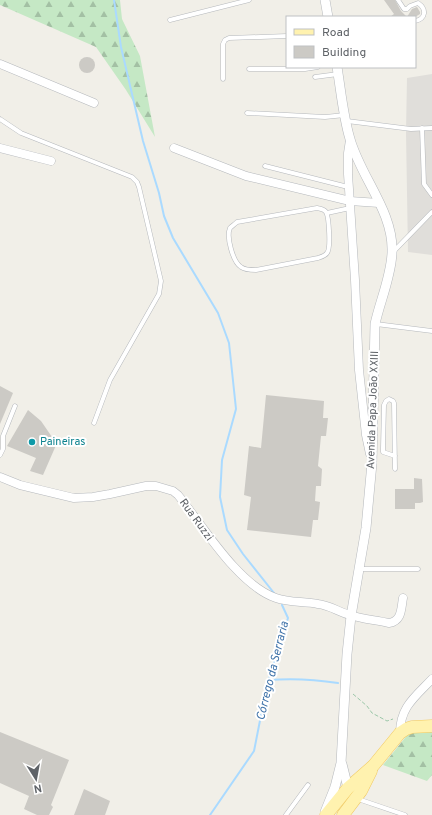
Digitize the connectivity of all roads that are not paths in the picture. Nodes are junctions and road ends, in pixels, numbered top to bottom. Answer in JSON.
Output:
{"nodes":[{"id":1,"x":249,"y":0,"type":"edge"},
{"id":2,"x":325,"y":0,"type":"edge"},
{"id":3,"x":398,"y":0,"type":"edge"},
{"id":4,"x":328,"y":16,"type":"edge"},
{"id":5,"x":170,"y":20,"type":"dead end"},
{"id":6,"x":416,"y":21,"type":"edge"},
{"id":7,"x":286,"y":36,"type":"edge"},
{"id":8,"x":0,"y":64,"type":"edge"},
{"id":9,"x":312,"y":68,"type":"edge"},
{"id":10,"x":250,"y":69,"type":"dead end"},
{"id":11,"x":337,"y":70,"type":"edge"},
{"id":12,"x":315,"y":77,"type":"dead end"},
{"id":13,"x":223,"y":79,"type":"dead end"},
{"id":14,"x":94,"y":103,"type":"dead end"},
{"id":15,"x":247,"y":113,"type":"dead end"},
{"id":16,"x":346,"y":118,"type":"junction"},
{"id":17,"x":0,"y":119,"type":"edge"},
{"id":18,"x":422,"y":128,"type":"junction"},
{"id":19,"x":432,"y":128,"type":"edge"},
{"id":20,"x":350,"y":140,"type":"junction"},
{"id":21,"x":0,"y":148,"type":"edge"},
{"id":22,"x":174,"y":148,"type":"dead end"},
{"id":23,"x":51,"y":161,"type":"dead end"},
{"id":24,"x":265,"y":166,"type":"dead end"},
{"id":25,"x":348,"y":187,"type":"junction"},
{"id":26,"x":432,"y":195,"type":"edge"},
{"id":27,"x":379,"y":203,"type":"junction"},
{"id":28,"x":350,"y":204,"type":"junction"},
{"id":29,"x":432,"y":212,"type":"edge"},
{"id":30,"x":327,"y":213,"type":"junction"},
{"id":31,"x":392,"y":252,"type":"junction"},
{"id":32,"x":375,"y":324,"type":"junction"},
{"id":33,"x":432,"y":331,"type":"edge"},
{"id":34,"x":15,"y":406,"type":"dead end"},
{"id":35,"x":94,"y":423,"type":"dead end"},
{"id":36,"x":0,"y":455,"type":"edge"},
{"id":37,"x":395,"y":456,"type":"junction"},
{"id":38,"x":372,"y":463,"type":"junction"},
{"id":39,"x":395,"y":469,"type":"dead end"},
{"id":40,"x":0,"y":477,"type":"edge"},
{"id":41,"x":359,"y":569,"type":"junction"},
{"id":42,"x":418,"y":569,"type":"dead end"},
{"id":43,"x":403,"y":598,"type":"dead end"},
{"id":44,"x":351,"y":616,"type":"junction"},
{"id":45,"x":432,"y":679,"type":"edge"},
{"id":46,"x":432,"y":726,"type":"edge"},
{"id":47,"x":400,"y":733,"type":"junction"},
{"id":48,"x":341,"y":763,"type":"junction"},
{"id":49,"x":373,"y":766,"type":"junction"},
{"id":50,"x":308,"y":785,"type":"dead end"},
{"id":51,"x":348,"y":788,"type":"junction"},
{"id":52,"x":355,"y":799,"type":"junction"},
{"id":53,"x":286,"y":815,"type":"edge"},
{"id":54,"x":325,"y":815,"type":"edge"},
{"id":55,"x":340,"y":815,"type":"edge"},
{"id":56,"x":343,"y":815,"type":"edge"},
{"id":57,"x":405,"y":815,"type":"edge"}],
"edges":[{"from":1,"to":5,"type":"lane"},
{"from":2,"to":4,"type":"street"},
{"from":3,"to":6,"type":"lane"},
{"from":7,"to":13,"type":"lane"},
{"from":8,"to":14,"type":"street"},
{"from":9,"to":10,"type":"lane"},
{"from":11,"to":12,"type":"lane"},
{"from":11,"to":16,"type":"street","name":"Avenida Papa João XXIII"},
{"from":15,"to":16,"type":"lane"},
{"from":16,"to":18,"type":"lane"},
{"from":16,"to":20,"type":"street","name":"Avenida Papa João XXIII"},
{"from":17,"to":35,"type":"lane"},
{"from":18,"to":19,"type":"lane"},
{"from":18,"to":26,"type":"lane"},
{"from":20,"to":25,"type":"street"},
{"from":20,"to":27,"type":"street","name":"Avenida Papa João XXIII"},
{"from":21,"to":23,"type":"street"},
{"from":22,"to":28,"type":"street"},
{"from":24,"to":25,"type":"lane"},
{"from":25,"to":28,"type":"street"},
{"from":27,"to":28,"type":"street"},
{"from":27,"to":31,"type":"street","name":"Avenida Papa João XXIII"},
{"from":28,"to":30,"type":"lane"},
{"from":28,"to":38,"type":"street"},
{"from":29,"to":31,"type":"lane"},
{"from":30,"to":30,"type":"lane"},
{"from":31,"to":32,"type":"street","name":"Avenida Papa João XXIII"},
{"from":32,"to":33,"type":"lane"},
{"from":32,"to":38,"type":"street","name":"Avenida Papa João XXIII"},
{"from":34,"to":36,"type":"lane"},
{"from":37,"to":37,"type":"lane"},
{"from":37,"to":39,"type":"lane"},
{"from":38,"to":41,"type":"street","name":"Avenida Papa João XXIII"},
{"from":40,"to":44,"type":"street","name":"Rua Ruzzi"},
{"from":41,"to":42,"type":"lane"},
{"from":41,"to":44,"type":"street","name":"Avenida Papa João XXIII"},
{"from":43,"to":44,"type":"street","name":"Rua Ruzzi"},
{"from":44,"to":48,"type":"street","name":"Avenida Papa João XXIII"},
{"from":45,"to":47,"type":"street"},
{"from":46,"to":47,"type":"main road"},
{"from":47,"to":49,"type":"main road"},
{"from":48,"to":51,"type":"street","name":"Avenida Papa João XXIII"},
{"from":48,"to":54,"type":"street","name":"Avenida Papa João XXIII"},
{"from":49,"to":51,"type":"main road","name":"Avenida Papa João XXIII"},
{"from":49,"to":52,"type":"main road"},
{"from":50,"to":53,"type":"lane"},
{"from":51,"to":54,"type":"main road","name":"Avenida Papa João XXIII"},
{"from":51,"to":55,"type":"main road"},
{"from":52,"to":56,"type":"main road"},
{"from":52,"to":57,"type":"lane"}]}
